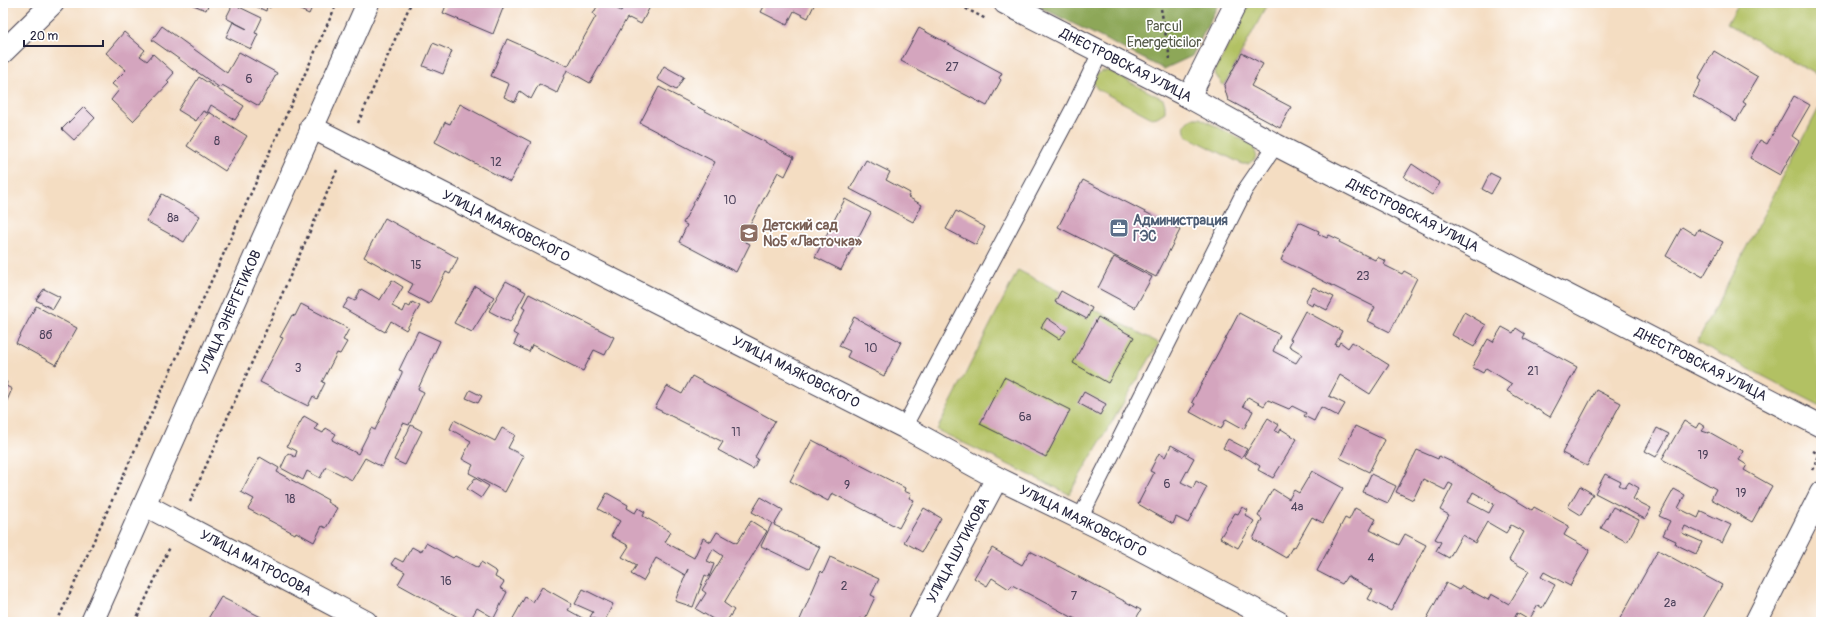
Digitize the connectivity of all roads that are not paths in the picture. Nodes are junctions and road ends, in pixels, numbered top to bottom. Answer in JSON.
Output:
{"nodes":[{"id":1,"x":53,"y":3,"type":"edge"},
{"id":2,"x":368,"y":3,"type":"edge"},
{"id":3,"x":1005,"y":3,"type":"edge"},
{"id":4,"x":1236,"y":3,"type":"edge"},
{"id":5,"x":3,"y":52,"type":"edge"},
{"id":6,"x":1100,"y":52,"type":"junction"},
{"id":7,"x":1182,"y":94,"type":"junction"},
{"id":8,"x":311,"y":127,"type":"junction"},
{"id":9,"x":1276,"y":145,"type":"junction"},
{"id":10,"x":1821,"y":426,"type":"edge"},
{"id":11,"x":904,"y":427,"type":"junction"},
{"id":12,"x":997,"y":478,"type":"junction"},
{"id":13,"x":1821,"y":493,"type":"edge"},
{"id":14,"x":145,"y":505,"type":"junction"},
{"id":15,"x":1080,"y":518,"type":"junction"},
{"id":16,"x":92,"y":622,"type":"edge"},
{"id":17,"x":366,"y":622,"type":"edge"},
{"id":18,"x":920,"y":622,"type":"edge"},
{"id":19,"x":1278,"y":622,"type":"edge"},
{"id":20,"x":1756,"y":622,"type":"edge"}],
"edges":[{"from":1,"to":5,"type":"street"},
{"from":2,"to":8,"type":"street","name":"УЛИЦА ЭНЕРГЕТИКОВ"},
{"from":3,"to":6,"type":"street","name":"ДНЕСТРОВСКАЯ УЛИЦА"},
{"from":4,"to":7,"type":"street"},
{"from":6,"to":7,"type":"street","name":"ДНЕСТРОВСКАЯ УЛИЦА"},
{"from":6,"to":11,"type":"lane"},
{"from":7,"to":9,"type":"street","name":"ДНЕСТРОВСКАЯ УЛИЦА"},
{"from":8,"to":11,"type":"street","name":"УЛИЦА МАЯКОВСКОГО"},
{"from":8,"to":14,"type":"street","name":"УЛИЦА ЭНЕРГЕТИКОВ"},
{"from":9,"to":10,"type":"street","name":"ДНЕСТРОВСКАЯ УЛИЦА"},
{"from":9,"to":15,"type":"lane"},
{"from":11,"to":12,"type":"street","name":"УЛИЦА МАЯКОВСКОГО"},
{"from":12,"to":15,"type":"street","name":"УЛИЦА МАЯКОВСКОГО"},
{"from":12,"to":18,"type":"street","name":"УЛИЦА ШУТИКОВА"},
{"from":13,"to":20,"type":"street"},
{"from":14,"to":16,"type":"street","name":"УЛИЦА ЭНЕРГЕТИКОВ"},
{"from":14,"to":17,"type":"street","name":"УЛИЦА МАТРОСОВА"},
{"from":15,"to":19,"type":"street","name":"УЛИЦА МАЯКОВСКОГО"}]}
